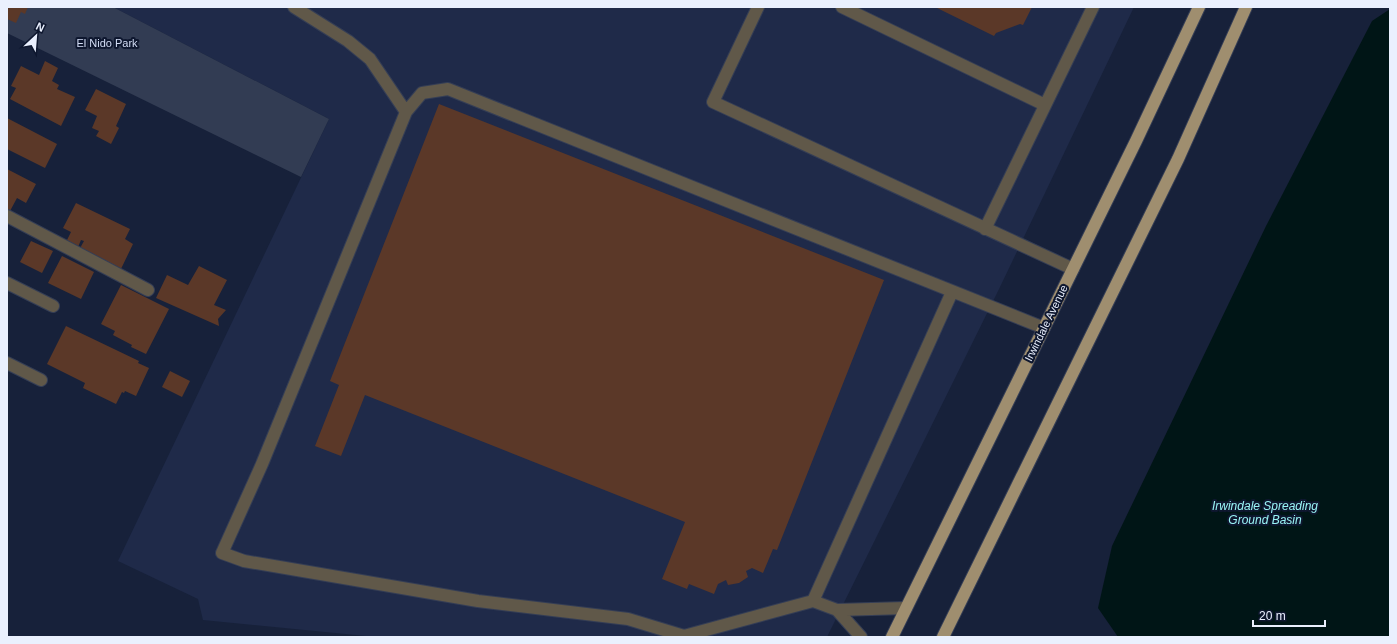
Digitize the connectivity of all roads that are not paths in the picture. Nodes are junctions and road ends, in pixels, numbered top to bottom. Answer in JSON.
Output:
{"nodes":[{"id":1,"x":294,"y":7,"type":"edge"},
{"id":2,"x":758,"y":7,"type":"edge"},
{"id":3,"x":842,"y":7,"type":"edge"},
{"id":4,"x":1093,"y":7,"type":"edge"},
{"id":5,"x":1199,"y":7,"type":"edge"},
{"id":6,"x":1246,"y":7,"type":"edge"},
{"id":7,"x":1045,"y":105,"type":"junction"},
{"id":8,"x":406,"y":112,"type":"junction"},
{"id":9,"x":7,"y":216,"type":"edge"},
{"id":10,"x":985,"y":229,"type":"junction"},
{"id":11,"x":1073,"y":269,"type":"junction"},
{"id":12,"x":7,"y":283,"type":"edge"},
{"id":13,"x":148,"y":290,"type":"dead end"},
{"id":14,"x":952,"y":292,"type":"junction"},
{"id":15,"x":53,"y":306,"type":"dead end"},
{"id":16,"x":1044,"y":328,"type":"junction"},
{"id":17,"x":7,"y":363,"type":"edge"},
{"id":18,"x":41,"y":380,"type":"dead end"},
{"id":19,"x":813,"y":601,"type":"junction"},
{"id":20,"x":906,"y":608,"type":"junction"},
{"id":21,"x":837,"y":610,"type":"junction"},
{"id":22,"x":861,"y":637,"type":"edge"},
{"id":23,"x":892,"y":637,"type":"edge"},
{"id":24,"x":943,"y":637,"type":"edge"}],
"edges":[{"from":1,"to":8,"type":"lane"},
{"from":2,"to":10,"type":"lane"},
{"from":3,"to":7,"type":"lane"},
{"from":4,"to":7,"type":"lane"},
{"from":5,"to":11,"type":"main road","name":"Irwindale Avenue"},
{"from":6,"to":24,"type":"main road"},
{"from":7,"to":10,"type":"lane"},
{"from":8,"to":14,"type":"lane"},
{"from":8,"to":19,"type":"lane"},
{"from":9,"to":13,"type":"lane"},
{"from":10,"to":11,"type":"lane"},
{"from":11,"to":16,"type":"main road","name":"Irwindale Avenue"},
{"from":12,"to":15,"type":"lane"},
{"from":14,"to":16,"type":"lane"},
{"from":14,"to":19,"type":"lane"},
{"from":16,"to":20,"type":"main road","name":"Irwindale Avenue"},
{"from":17,"to":18,"type":"lane"},
{"from":19,"to":21,"type":"lane"},
{"from":20,"to":21,"type":"lane"},
{"from":20,"to":23,"type":"main road","name":"Irwindale Avenue"},
{"from":21,"to":22,"type":"lane"}]}
